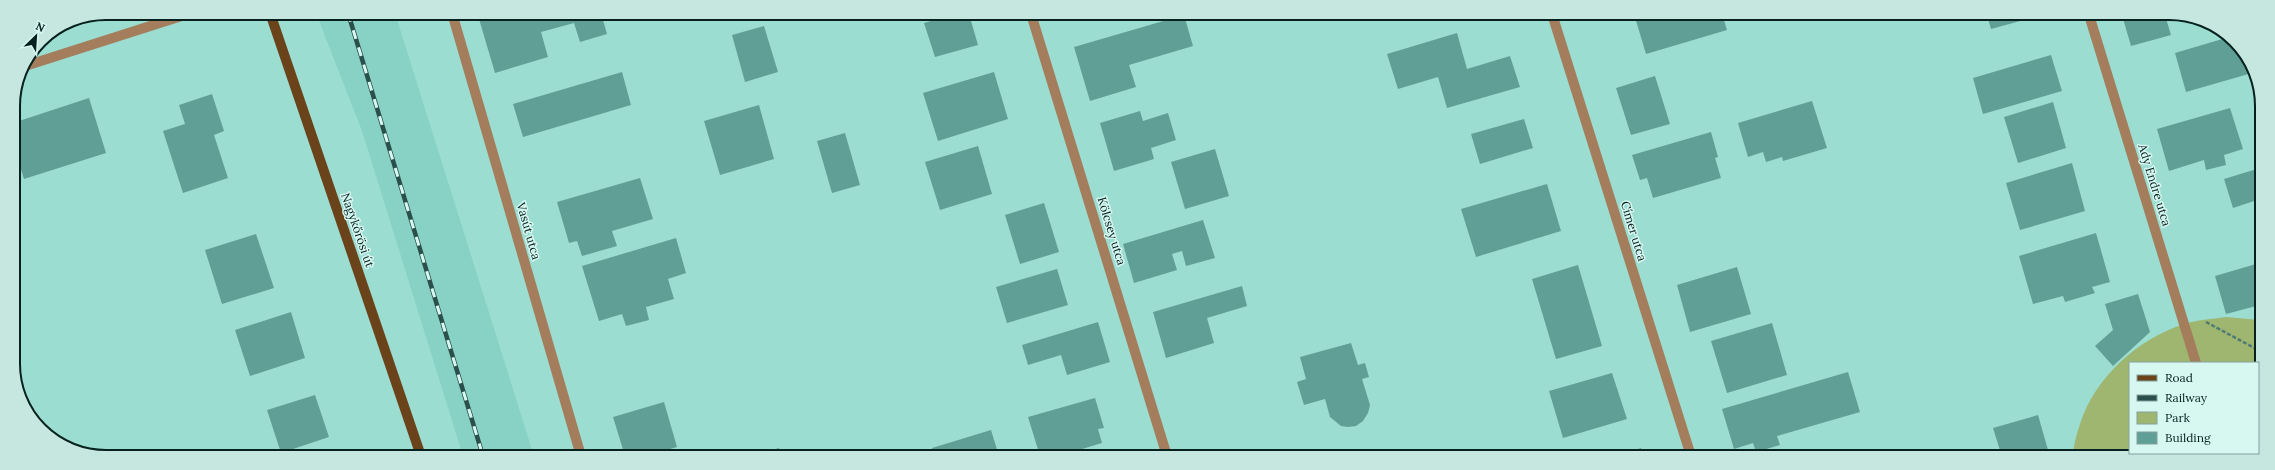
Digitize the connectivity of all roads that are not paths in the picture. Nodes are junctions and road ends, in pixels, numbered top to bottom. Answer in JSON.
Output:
{"nodes":[{"id":1,"x":169,"y":20,"type":"edge"},
{"id":2,"x":272,"y":20,"type":"edge"},
{"id":3,"x":454,"y":20,"type":"edge"},
{"id":4,"x":1033,"y":20,"type":"edge"},
{"id":5,"x":1554,"y":20,"type":"edge"},
{"id":6,"x":2091,"y":20,"type":"edge"},
{"id":7,"x":31,"y":64,"type":"edge"},
{"id":8,"x":2196,"y":362,"type":"edge"},
{"id":9,"x":419,"y":450,"type":"edge"},
{"id":10,"x":579,"y":450,"type":"edge"},
{"id":11,"x":1165,"y":450,"type":"edge"},
{"id":12,"x":1689,"y":450,"type":"edge"}],
"edges":[{"from":1,"to":7,"type":"street"},
{"from":2,"to":9,"type":"main road","name":"Nagykőrösi út"},
{"from":3,"to":10,"type":"street","name":"Vasút utca"},
{"from":4,"to":11,"type":"street","name":"Kölcsey utca"},
{"from":5,"to":12,"type":"street","name":"Címer utca"},
{"from":6,"to":8,"type":"street","name":"Ady Endre utca"}]}
